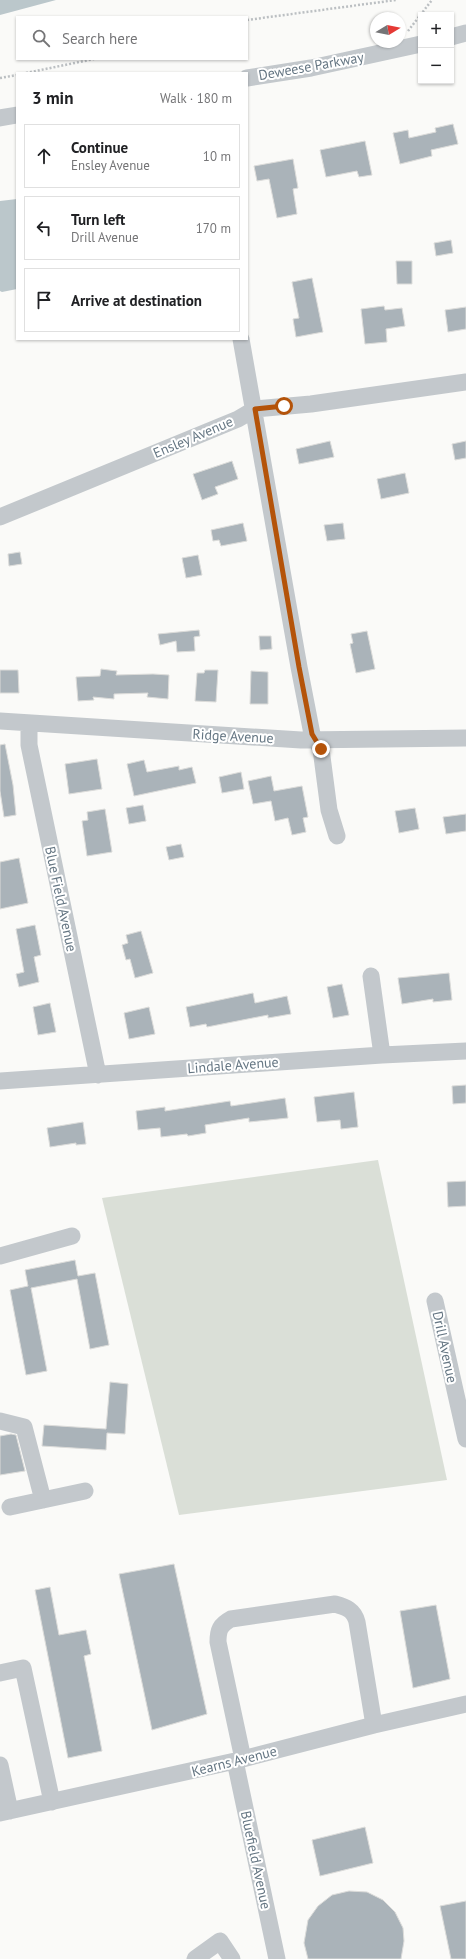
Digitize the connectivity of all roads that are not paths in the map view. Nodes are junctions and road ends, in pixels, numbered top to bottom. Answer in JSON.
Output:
{"nodes":[{"id":1,"x":466,"y":33,"type":"edge"},
{"id":2,"x":454,"y":36,"type":"edge"},
{"id":3,"x":418,"y":45,"type":"edge"},
{"id":4,"x":248,"y":78,"type":"edge"},
{"id":5,"x":16,"y":115,"type":"edge"},
{"id":6,"x":0,"y":118,"type":"edge"},
{"id":7,"x":241,"y":340,"type":"edge"},
{"id":8,"x":466,"y":382,"type":"edge"},
{"id":9,"x":255,"y":409,"type":"junction"},
{"id":10,"x":0,"y":517,"type":"edge"},
{"id":11,"x":0,"y":721,"type":"edge"},
{"id":12,"x":28,"y":723,"type":"junction"},
{"id":13,"x":466,"y":738,"type":"edge"},
{"id":14,"x":316,"y":740,"type":"junction"},
{"id":15,"x":337,"y":836,"type":"dead end"},
{"id":16,"x":371,"y":976,"type":"dead end"},
{"id":17,"x":466,"y":1051,"type":"edge"},
{"id":18,"x":382,"y":1055,"type":"junction"},
{"id":19,"x":98,"y":1075,"type":"junction"},
{"id":20,"x":0,"y":1082,"type":"edge"},
{"id":21,"x":72,"y":1236,"type":"dead end"},
{"id":22,"x":0,"y":1256,"type":"edge"},
{"id":23,"x":435,"y":1301,"type":"dead end"},
{"id":24,"x":0,"y":1419,"type":"edge"},
{"id":25,"x":466,"y":1439,"type":"edge"},
{"id":26,"x":85,"y":1491,"type":"dead end"},
{"id":27,"x":43,"y":1500,"type":"junction"},
{"id":28,"x":10,"y":1507,"type":"dead end"},
{"id":29,"x":0,"y":1673,"type":"edge"},
{"id":30,"x":466,"y":1704,"type":"edge"},
{"id":31,"x":374,"y":1725,"type":"junction"},
{"id":32,"x":239,"y":1760,"type":"junction"},
{"id":33,"x":0,"y":1765,"type":"edge"},
{"id":34,"x":52,"y":1802,"type":"junction"},
{"id":35,"x":5,"y":1812,"type":"edge"},
{"id":36,"x":195,"y":1959,"type":"edge"},
{"id":37,"x":232,"y":1959,"type":"edge"},
{"id":38,"x":277,"y":1959,"type":"edge"}],
"edges":[{"from":1,"to":2,"type":"street"},
{"from":3,"to":4,"type":"street","name":"Deweese Parkway"},
{"from":5,"to":6,"type":"street"},
{"from":7,"to":9,"type":"street"},
{"from":8,"to":9,"type":"street","name":"Ensley Avenue"},
{"from":9,"to":10,"type":"street","name":"Ensley Avenue"},
{"from":9,"to":14,"type":"street"},
{"from":11,"to":12,"type":"street","name":"Ridge Avenue"},
{"from":12,"to":14,"type":"street","name":"Ridge Avenue"},
{"from":12,"to":19,"type":"street","name":"Blue Field Avenue"},
{"from":13,"to":14,"type":"street","name":"Ridge Avenue"},
{"from":14,"to":15,"type":"street"},
{"from":16,"to":18,"type":"street"},
{"from":17,"to":18,"type":"street","name":"Lindale Avenue"},
{"from":18,"to":19,"type":"street","name":"Lindale Avenue"},
{"from":19,"to":20,"type":"street","name":"Lindale Avenue"},
{"from":21,"to":22,"type":"street"},
{"from":23,"to":25,"type":"street","name":"Drill Avenue"},
{"from":24,"to":27,"type":"street"},
{"from":26,"to":27,"type":"street"},
{"from":27,"to":28,"type":"street"},
{"from":29,"to":34,"type":"street"},
{"from":30,"to":31,"type":"street","name":"Kearns Avenue"},
{"from":31,"to":32,"type":"street","name":"Kearns Avenue"},
{"from":31,"to":32,"type":"street","name":"Bluefield Avenue"},
{"from":32,"to":34,"type":"street","name":"Kearns Avenue"},
{"from":32,"to":38,"type":"street","name":"Bluefield Avenue"},
{"from":33,"to":35,"type":"street"},
{"from":34,"to":35,"type":"street","name":"Kearns Avenue"},
{"from":36,"to":37,"type":"street"}]}
